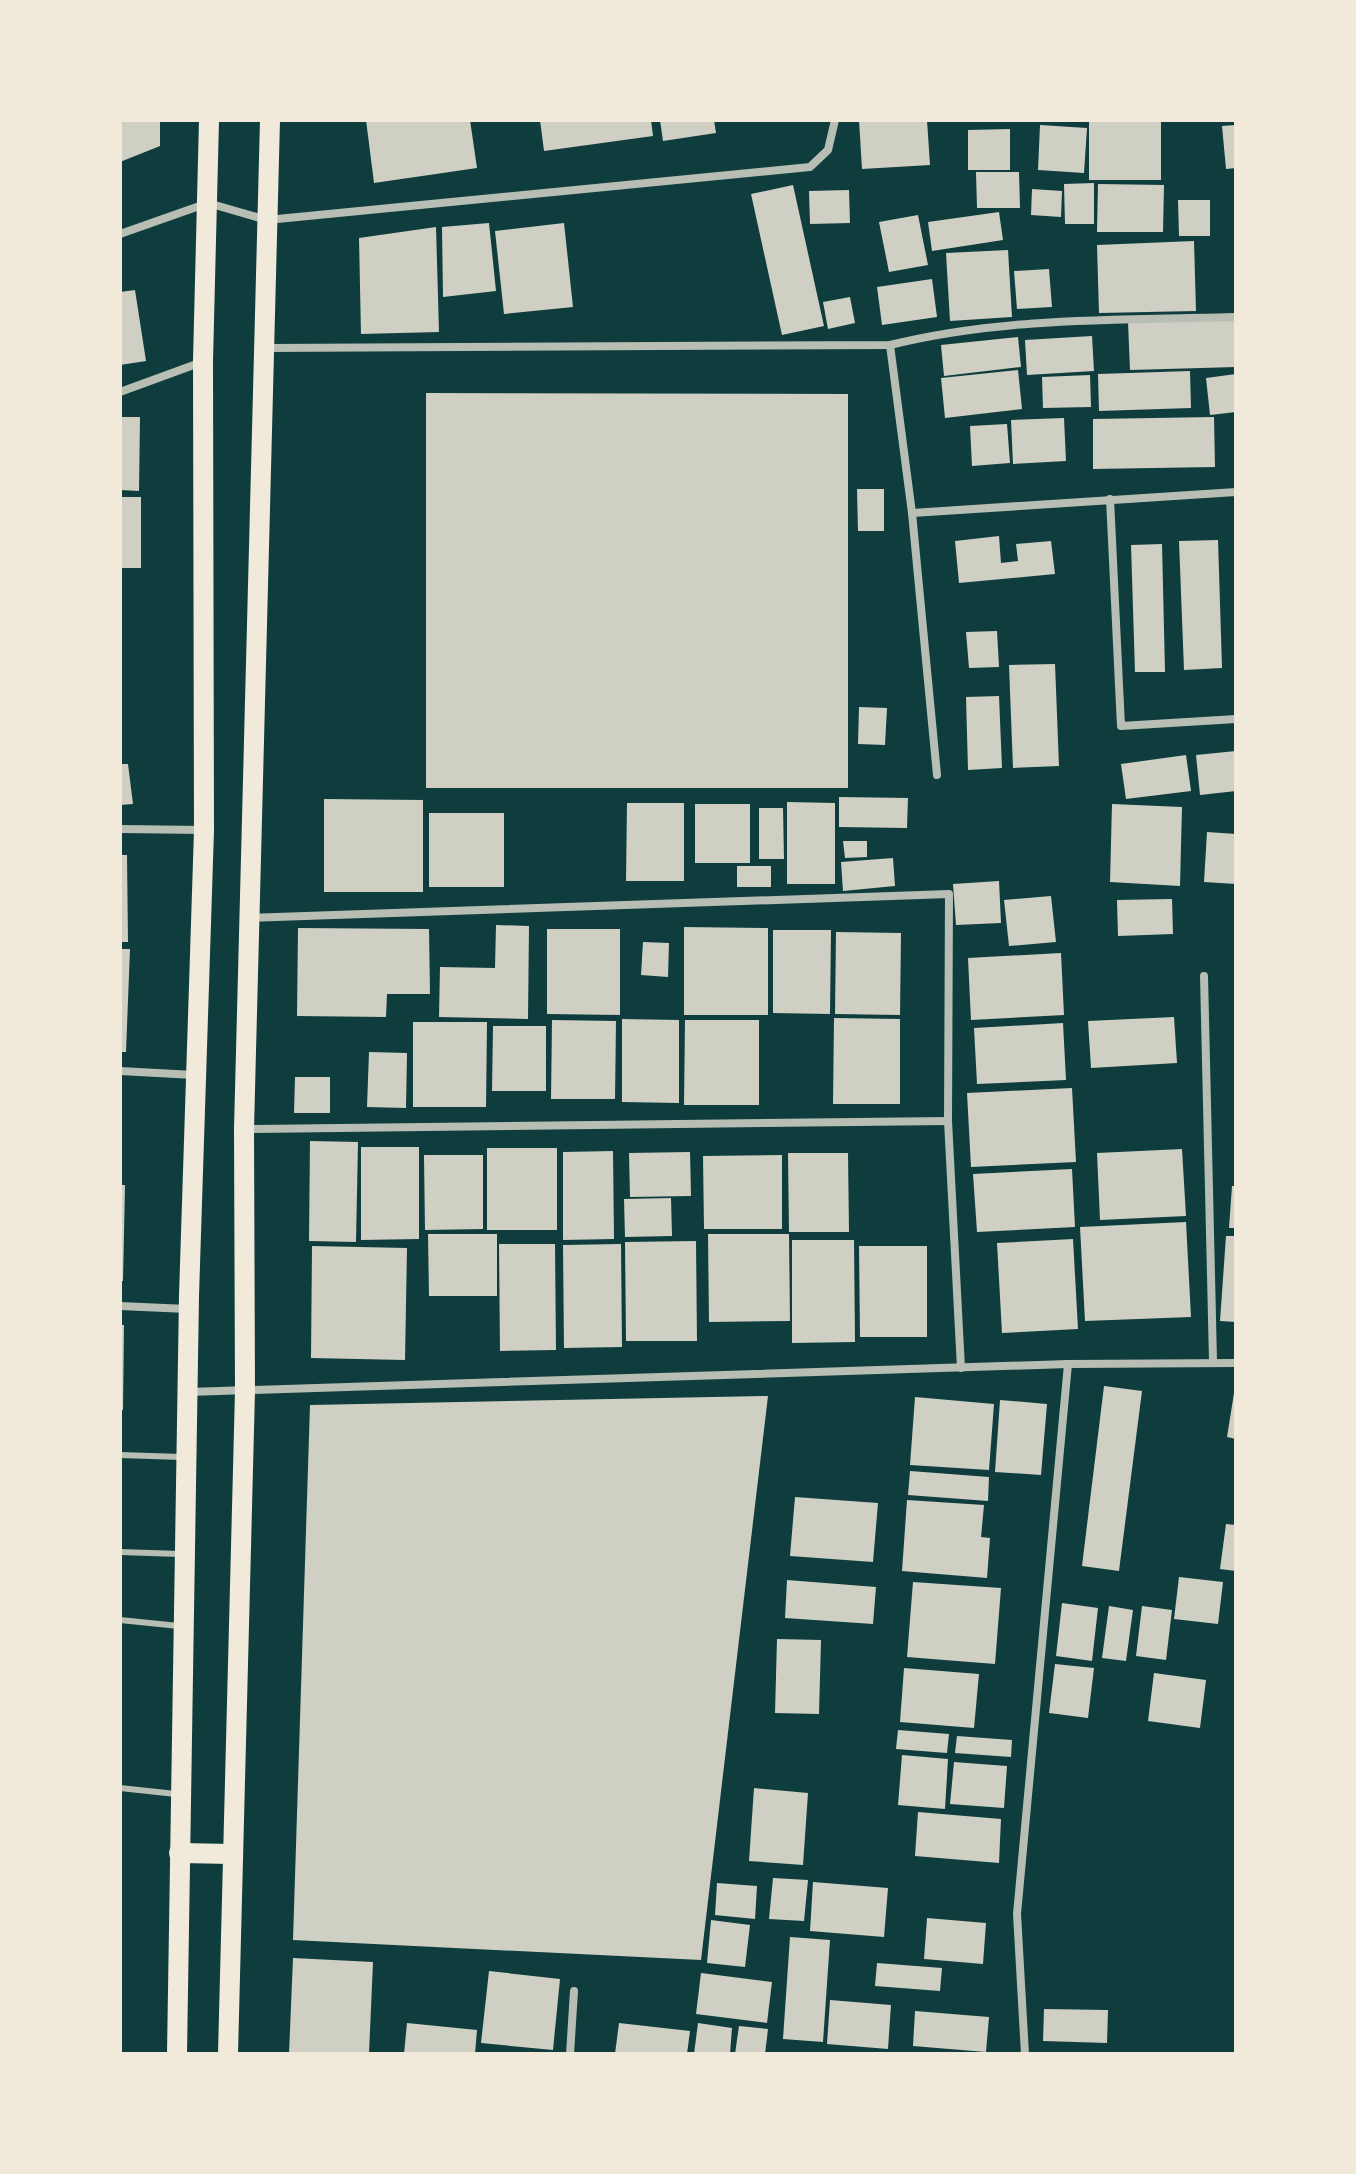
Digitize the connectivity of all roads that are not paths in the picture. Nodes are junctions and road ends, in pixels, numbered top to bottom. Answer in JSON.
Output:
{"nodes":[{"id":1,"x":209,"y":120,"type":"edge"},
{"id":2,"x":270,"y":120,"type":"edge"},
{"id":3,"x":835,"y":120,"type":"edge"},
{"id":4,"x":208,"y":203,"type":"junction"},
{"id":5,"x":267,"y":220,"type":"junction"},
{"id":6,"x":120,"y":234,"type":"edge"},
{"id":7,"x":1236,"y":317,"type":"edge"},
{"id":8,"x":890,"y":345,"type":"junction"},
{"id":9,"x":266,"y":348,"type":"junction"},
{"id":10,"x":203,"y":361,"type":"junction"},
{"id":11,"x":120,"y":392,"type":"edge"},
{"id":12,"x":1236,"y":492,"type":"edge"},
{"id":13,"x":1110,"y":499,"type":"junction"},
{"id":14,"x":912,"y":513,"type":"junction"},
{"id":15,"x":1236,"y":719,"type":"edge"},
{"id":16,"x":937,"y":775,"type":"dead end"},
{"id":17,"x":120,"y":829,"type":"edge"},
{"id":18,"x":204,"y":830,"type":"junction"},
{"id":19,"x":249,"y":918,"type":"junction"},
{"id":20,"x":1204,"y":976,"type":"dead end"},
{"id":21,"x":120,"y":1071,"type":"edge"},
{"id":22,"x":194,"y":1075,"type":"junction"},
{"id":23,"x":948,"y":1121,"type":"junction"},
{"id":24,"x":244,"y":1129,"type":"junction"},
{"id":25,"x":120,"y":1306,"type":"edge"},
{"id":26,"x":189,"y":1309,"type":"junction"},
{"id":27,"x":1213,"y":1361,"type":"junction"},
{"id":28,"x":1236,"y":1363,"type":"edge"},
{"id":29,"x":1068,"y":1364,"type":"junction"},
{"id":30,"x":961,"y":1368,"type":"junction"},
{"id":31,"x":245,"y":1391,"type":"junction"},
{"id":32,"x":187,"y":1392,"type":"junction"},
{"id":33,"x":120,"y":1455,"type":"edge"},
{"id":34,"x":186,"y":1457,"type":"junction"},
{"id":35,"x":120,"y":1552,"type":"edge"},
{"id":36,"x":184,"y":1554,"type":"junction"},
{"id":37,"x":120,"y":1620,"type":"edge"},
{"id":38,"x":183,"y":1627,"type":"junction"},
{"id":39,"x":120,"y":1788,"type":"edge"},
{"id":40,"x":181,"y":1794,"type":"junction"},
{"id":41,"x":179,"y":1853,"type":"junction"},
{"id":42,"x":232,"y":1854,"type":"junction"},
{"id":43,"x":574,"y":1991,"type":"dead end"},
{"id":44,"x":177,"y":2054,"type":"edge"},
{"id":45,"x":228,"y":2054,"type":"edge"},
{"id":46,"x":570,"y":2054,"type":"edge"},
{"id":47,"x":1025,"y":2054,"type":"edge"}],
"edges":[{"from":1,"to":4,"type":"main road"},
{"from":2,"to":5,"type":"main road"},
{"from":3,"to":5,"type":"street"},
{"from":4,"to":5,"type":"street"},
{"from":4,"to":6,"type":"street"},
{"from":4,"to":10,"type":"main road"},
{"from":5,"to":9,"type":"main road"},
{"from":7,"to":8,"type":"street"},
{"from":8,"to":9,"type":"street"},
{"from":8,"to":14,"type":"street"},
{"from":9,"to":19,"type":"main road"},
{"from":10,"to":11,"type":"street"},
{"from":10,"to":18,"type":"main road"},
{"from":12,"to":13,"type":"street"},
{"from":13,"to":14,"type":"street"},
{"from":13,"to":15,"type":"street"},
{"from":14,"to":16,"type":"street"},
{"from":17,"to":18,"type":"street"},
{"from":18,"to":22,"type":"main road"},
{"from":19,"to":23,"type":"street"},
{"from":19,"to":24,"type":"main road"},
{"from":20,"to":27,"type":"street"},
{"from":21,"to":22,"type":"street"},
{"from":22,"to":26,"type":"main road"},
{"from":23,"to":24,"type":"street"},
{"from":23,"to":30,"type":"street"},
{"from":24,"to":31,"type":"main road"},
{"from":25,"to":26,"type":"street"},
{"from":26,"to":32,"type":"main road"},
{"from":27,"to":28,"type":"street"},
{"from":27,"to":29,"type":"street"},
{"from":29,"to":30,"type":"street"},
{"from":29,"to":47,"type":"street"},
{"from":30,"to":31,"type":"street"},
{"from":31,"to":32,"type":"street"},
{"from":31,"to":42,"type":"main road"},
{"from":32,"to":34,"type":"main road"},
{"from":33,"to":34,"type":"lane"},
{"from":34,"to":36,"type":"main road"},
{"from":35,"to":36,"type":"lane"},
{"from":36,"to":38,"type":"main road"},
{"from":37,"to":38,"type":"lane"},
{"from":38,"to":40,"type":"main road"},
{"from":39,"to":40,"type":"lane"},
{"from":40,"to":41,"type":"main road"},
{"from":41,"to":42,"type":"main road"},
{"from":41,"to":44,"type":"main road"},
{"from":42,"to":45,"type":"main road"},
{"from":43,"to":46,"type":"street"}]}
